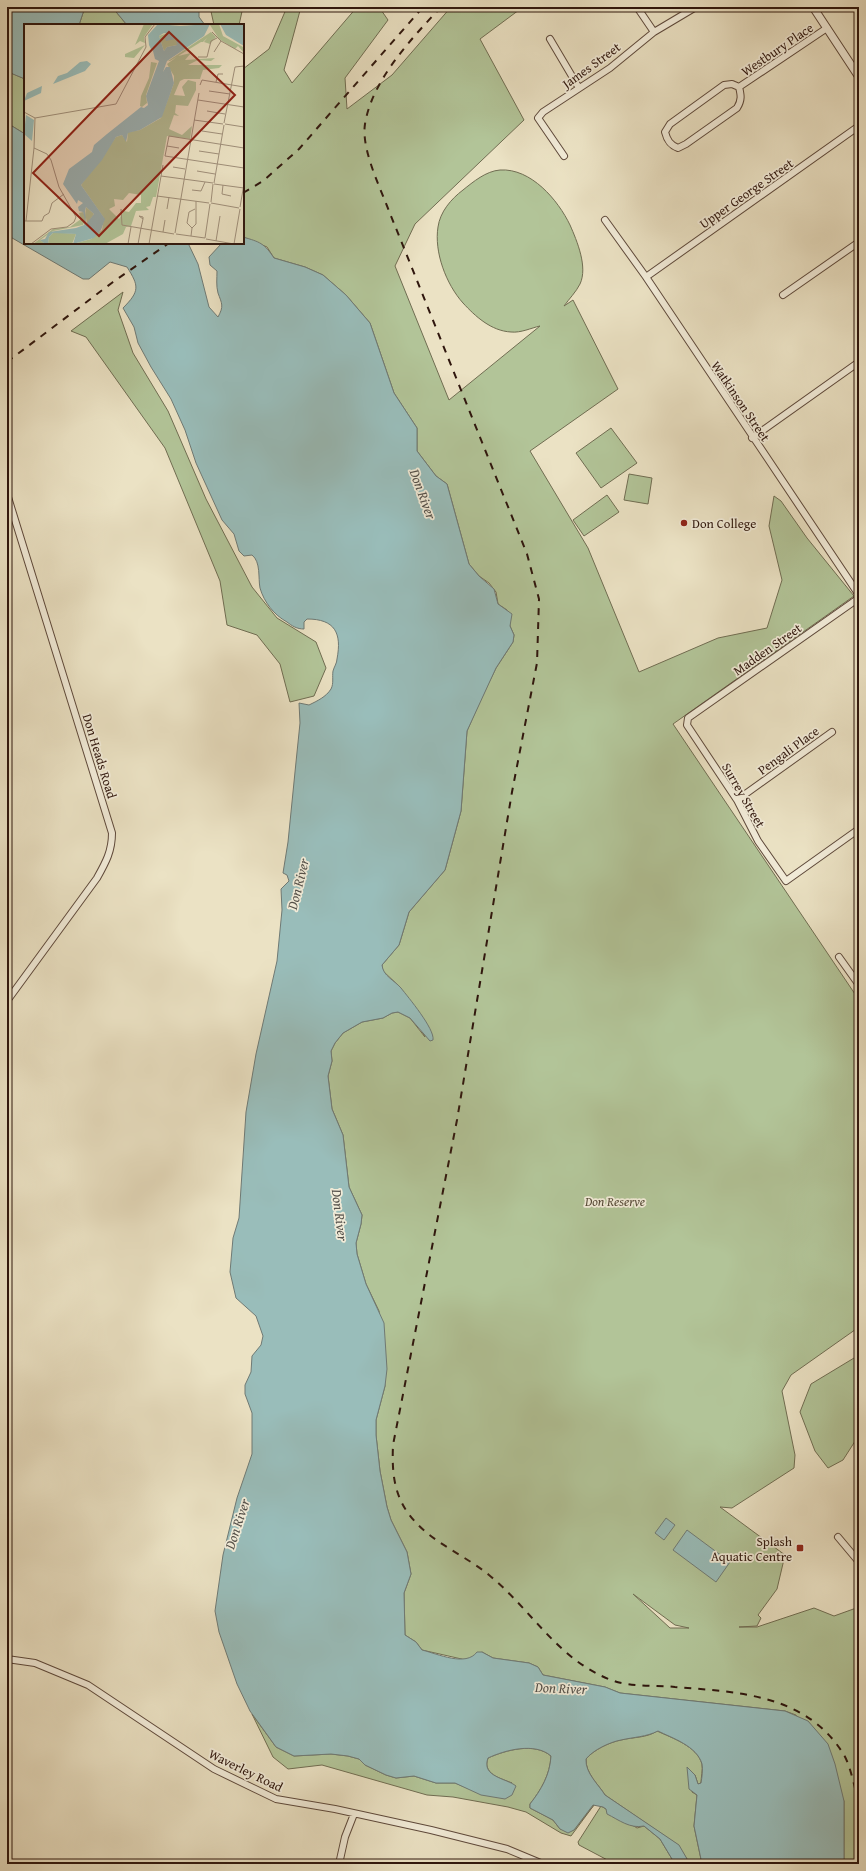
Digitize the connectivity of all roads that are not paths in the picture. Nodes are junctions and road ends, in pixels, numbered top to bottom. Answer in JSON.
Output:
{"nodes":[{"id":1,"x":637,"y":7,"type":"edge"},
{"id":2,"x":696,"y":7,"type":"edge"},
{"id":3,"x":812,"y":7,"type":"edge"},
{"id":4,"x":827,"y":28,"type":"junction"},
{"id":5,"x":654,"y":32,"type":"junction"},
{"id":6,"x":550,"y":39,"type":"dead end"},
{"id":7,"x":859,"y":77,"type":"edge"},
{"id":8,"x":739,"y":87,"type":"junction"},
{"id":9,"x":579,"y":88,"type":"junction"},
{"id":10,"x":859,"y":126,"type":"edge"},
{"id":11,"x":564,"y":156,"type":"dead end"},
{"id":12,"x":605,"y":220,"type":"dead end"},
{"id":13,"x":859,"y":242,"type":"edge"},
{"id":14,"x":646,"y":277,"type":"junction"},
{"id":15,"x":783,"y":295,"type":"dead end"},
{"id":16,"x":859,"y":362,"type":"edge"},
{"id":17,"x":752,"y":438,"type":"junction"},
{"id":18,"x":7,"y":494,"type":"edge"},
{"id":19,"x":859,"y":595,"type":"edge"},
{"id":20,"x":859,"y":598,"type":"edge"},
{"id":21,"x":688,"y":718,"type":"joint"},
{"id":22,"x":832,"y":732,"type":"dead end"},
{"id":23,"x":737,"y":800,"type":"junction"},
{"id":24,"x":859,"y":830,"type":"edge"},
{"id":25,"x":839,"y":957,"type":"dead end"},
{"id":26,"x":859,"y":985,"type":"edge"},
{"id":27,"x":7,"y":1000,"type":"edge"},
{"id":28,"x":838,"y":1537,"type":"dead end"},
{"id":29,"x":859,"y":1562,"type":"edge"},
{"id":30,"x":7,"y":1658,"type":"edge"},
{"id":31,"x":354,"y":1814,"type":"junction"},
{"id":32,"x":339,"y":1864,"type":"edge"},
{"id":33,"x":543,"y":1864,"type":"edge"}],
"edges":[{"from":1,"to":5,"type":"street"},
{"from":2,"to":5,"type":"street","name":"James Street"},
{"from":3,"to":4,"type":"street"},
{"from":4,"to":7,"type":"street"},
{"from":4,"to":8,"type":"street","name":"Westbury Place"},
{"from":5,"to":9,"type":"street","name":"James Street"},
{"from":6,"to":9,"type":"street"},
{"from":8,"to":8,"type":"street","name":"Westbury Place"},
{"from":9,"to":11,"type":"street","name":"James Street"},
{"from":10,"to":14,"type":"street","name":"Upper George Street"},
{"from":12,"to":14,"type":"street","name":"Watkinson Street"},
{"from":13,"to":15,"type":"street"},
{"from":14,"to":17,"type":"street","name":"Watkinson Street"},
{"from":16,"to":17,"type":"street"},
{"from":17,"to":19,"type":"street","name":"Watkinson Street"},
{"from":18,"to":27,"type":"street","name":"Don Heads Road"},
{"from":20,"to":21,"type":"street","name":"Madden Street"},
{"from":21,"to":23,"type":"street","name":"Surrey Street"},
{"from":22,"to":23,"type":"street","name":"Pengali Place"},
{"from":23,"to":24,"type":"street","name":"Surrey Street"},
{"from":25,"to":26,"type":"street"},
{"from":28,"to":29,"type":"street"},
{"from":30,"to":31,"type":"street","name":"Waverley Road"},
{"from":31,"to":32,"type":"street"},
{"from":31,"to":33,"type":"street","name":"Waverley Road"}]}
